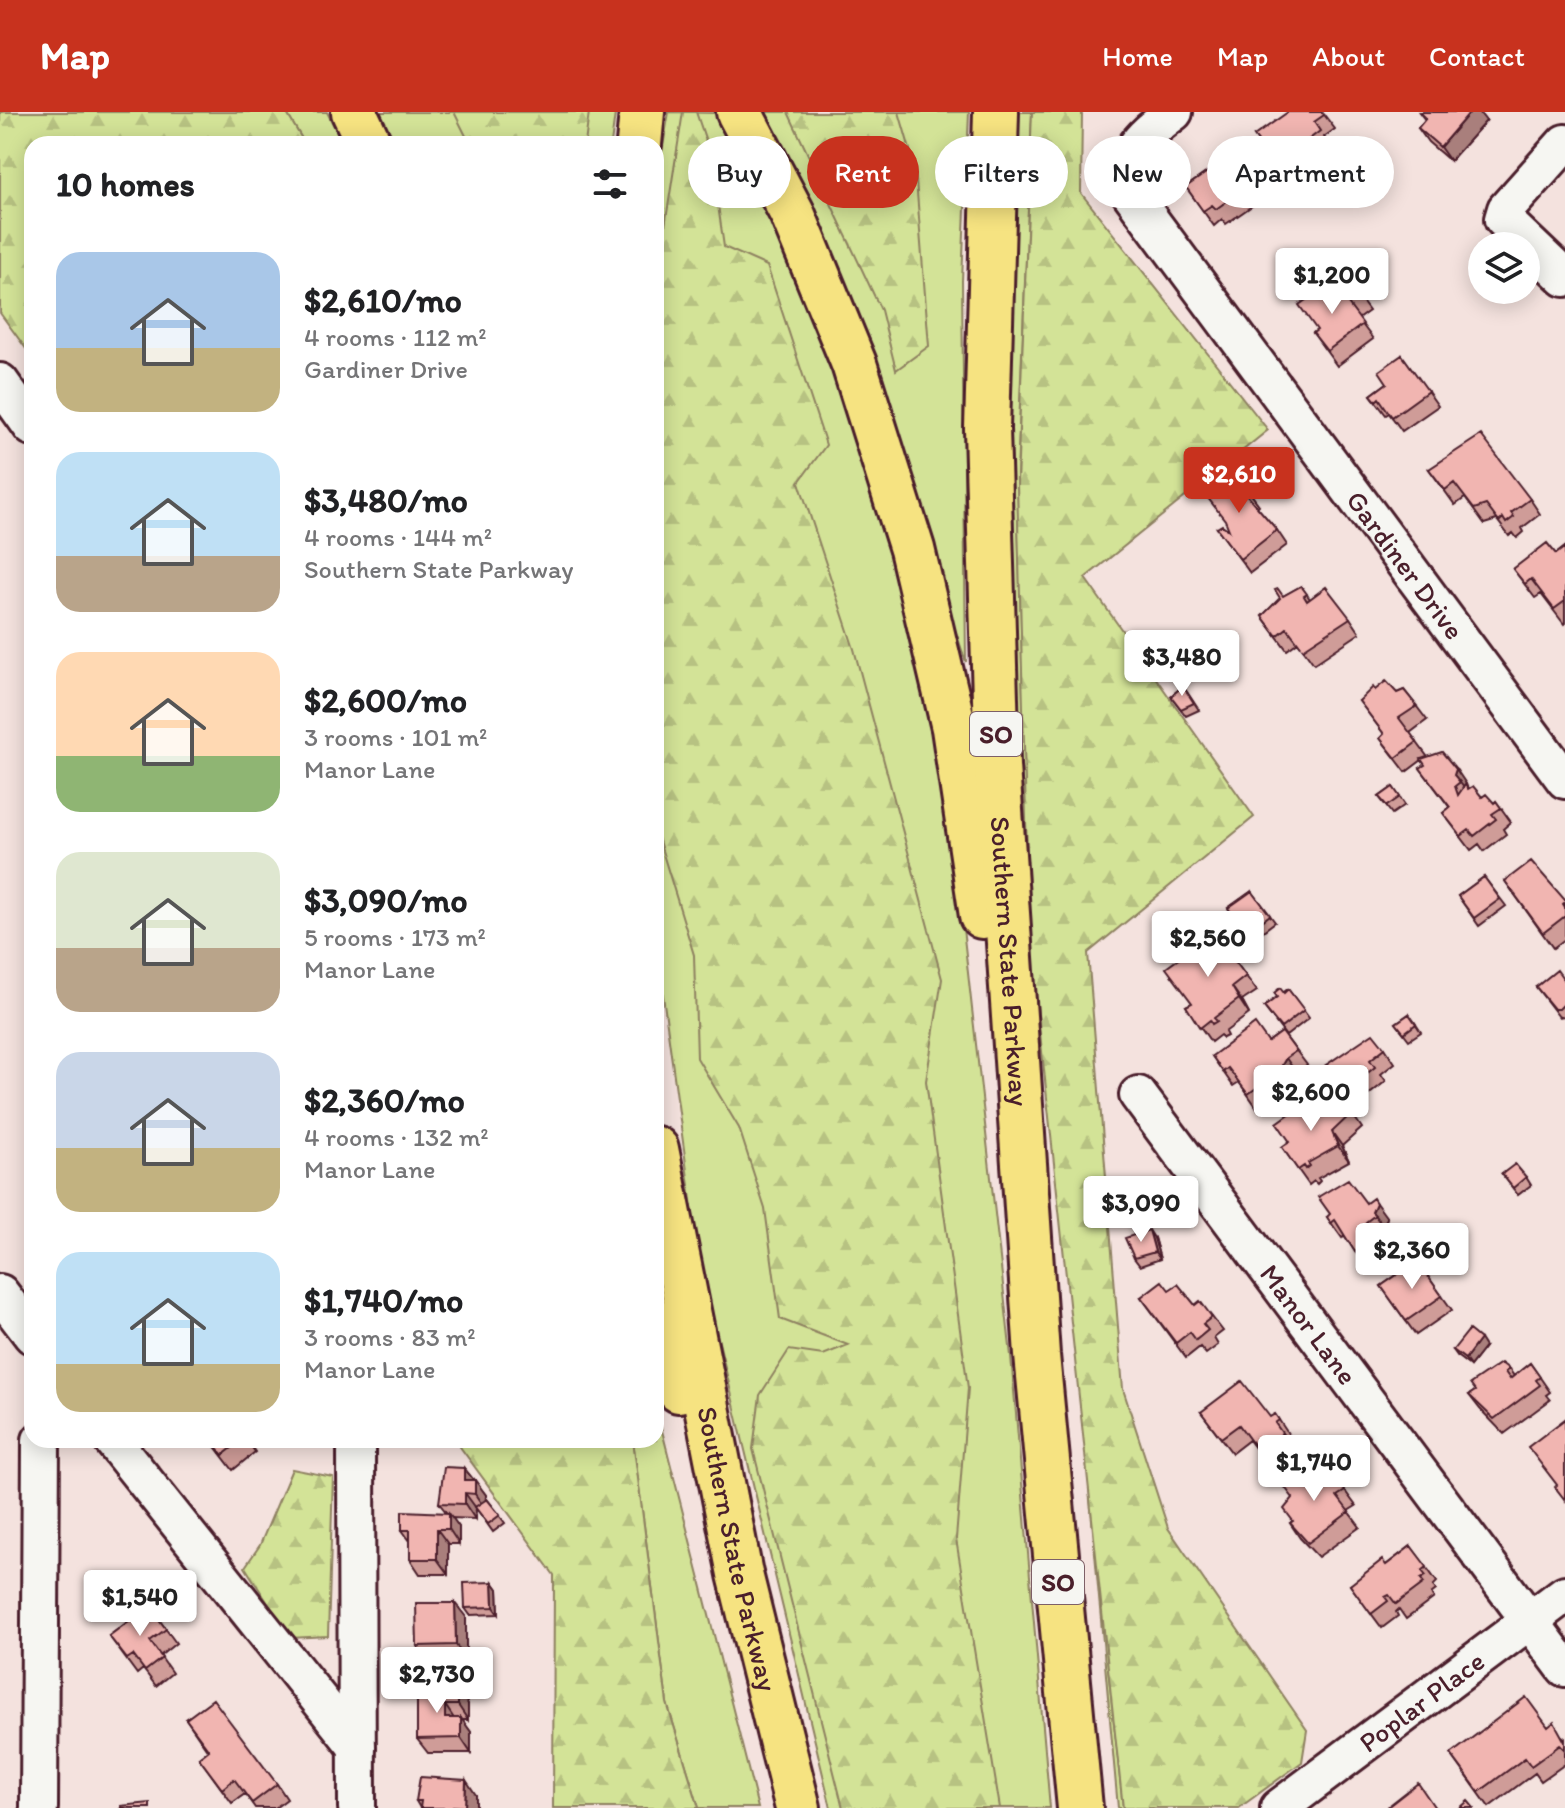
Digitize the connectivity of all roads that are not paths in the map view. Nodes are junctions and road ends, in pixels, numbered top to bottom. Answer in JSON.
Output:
{"nodes":[{"id":1,"x":354,"y":112,"type":"edge"},
{"id":2,"x":739,"y":112,"type":"edge"},
{"id":3,"x":996,"y":112,"type":"edge"},
{"id":4,"x":1174,"y":112,"type":"edge"},
{"id":5,"x":365,"y":136,"type":"edge"},
{"id":6,"x":1565,"y":143,"type":"edge"},
{"id":7,"x":1565,"y":278,"type":"edge"},
{"id":8,"x":0,"y":382,"type":"edge"},
{"id":9,"x":24,"y":416,"type":"edge"},
{"id":10,"x":1565,"y":780,"type":"edge"},
{"id":11,"x":1138,"y":1095,"type":"dead end"},
{"id":12,"x":664,"y":1189,"type":"edge"},
{"id":13,"x":0,"y":1293,"type":"edge"},
{"id":14,"x":24,"y":1324,"type":"edge"},
{"id":15,"x":664,"y":1346,"type":"edge"},
{"id":16,"x":1037,"y":1355,"type":"junction"},
{"id":17,"x":41,"y":1448,"type":"edge"},
{"id":18,"x":118,"y":1448,"type":"edge"},
{"id":19,"x":356,"y":1448,"type":"edge"},
{"id":20,"x":740,"y":1574,"type":"junction"},
{"id":21,"x":1565,"y":1594,"type":"edge"},
{"id":22,"x":1529,"y":1620,"type":"junction"},
{"id":23,"x":1565,"y":1668,"type":"edge"},
{"id":24,"x":357,"y":1747,"type":"junction"},
{"id":25,"x":39,"y":1808,"type":"edge"},
{"id":26,"x":357,"y":1808,"type":"edge"},
{"id":27,"x":798,"y":1808,"type":"edge"},
{"id":28,"x":1080,"y":1808,"type":"edge"},
{"id":29,"x":1279,"y":1808,"type":"edge"}],
"edges":[{"from":1,"to":5,"type":"highway"},
{"from":2,"to":16,"type":"highway"},
{"from":3,"to":16,"type":"highway","name":"Southern State Parkway","number":"SO"},
{"from":4,"to":10,"type":"street","name":"Gardiner Drive"},
{"from":6,"to":7,"type":"street"},
{"from":8,"to":9,"type":"street"},
{"from":11,"to":22,"type":"street","name":"Manor Lane"},
{"from":12,"to":20,"type":"highway","name":"Southern State Parkway"},
{"from":13,"to":14,"type":"street"},
{"from":15,"to":20,"type":"highway"},
{"from":16,"to":28,"type":"highway","name":"Southern State Parkway","number":"SO"},
{"from":17,"to":25,"type":"street"},
{"from":18,"to":24,"type":"street"},
{"from":19,"to":24,"type":"street"},
{"from":20,"to":27,"type":"highway","name":"Southern State Parkway"},
{"from":21,"to":22,"type":"street","name":"Poplar Place"},
{"from":22,"to":23,"type":"street","name":"Manor Lane"},
{"from":22,"to":29,"type":"street","name":"Poplar Place"},
{"from":24,"to":26,"type":"street"}]}
